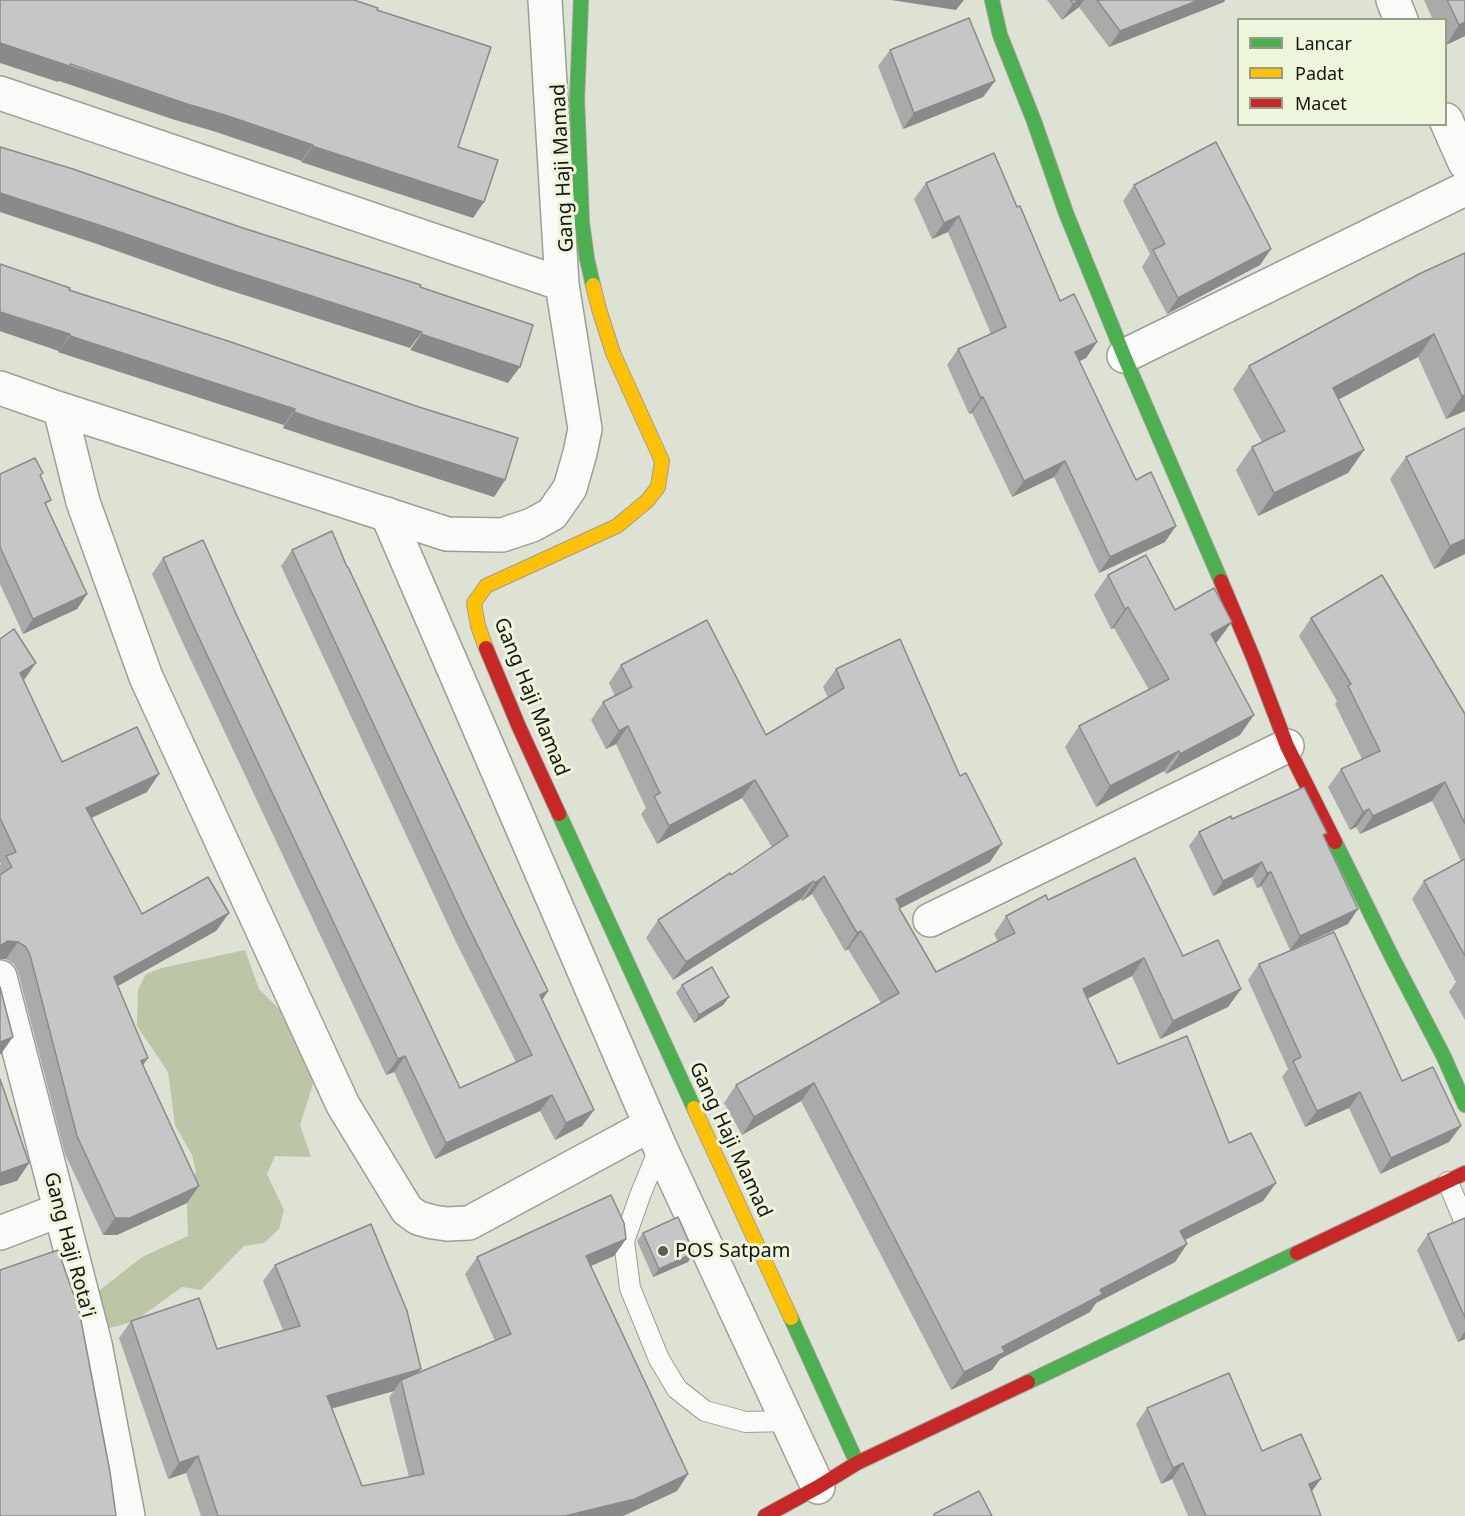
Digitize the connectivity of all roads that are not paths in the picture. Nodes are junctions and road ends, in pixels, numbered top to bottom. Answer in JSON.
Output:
{"nodes":[{"id":1,"x":581,"y":0,"type":"edge"},
{"id":2,"x":992,"y":0,"type":"edge"},
{"id":3,"x":1393,"y":0,"type":"edge"},
{"id":4,"x":538,"y":2,"type":"edge"},
{"id":5,"x":1400,"y":18,"type":"edge"},
{"id":6,"x":0,"y":93,"type":"edge"},
{"id":7,"x":1447,"y":122,"type":"edge"},
{"id":8,"x":1465,"y":163,"type":"edge"},
{"id":9,"x":1465,"y":189,"type":"edge"},
{"id":10,"x":562,"y":284,"type":"junction"},
{"id":11,"x":1124,"y":357,"type":"junction"},
{"id":12,"x":0,"y":388,"type":"edge"},
{"id":13,"x":60,"y":409,"type":"junction"},
{"id":14,"x":387,"y":514,"type":"junction"},
{"id":15,"x":1287,"y":746,"type":"junction"},
{"id":16,"x":930,"y":920,"type":"dead end"},
{"id":17,"x":0,"y":977,"type":"edge"},
{"id":18,"x":1465,"y":1105,"type":"edge"},
{"id":19,"x":655,"y":1136,"type":"junction"},
{"id":20,"x":1457,"y":1178,"type":"edge"},
{"id":21,"x":60,"y":1210,"type":"junction"},
{"id":22,"x":1465,"y":1223,"type":"edge"},
{"id":23,"x":0,"y":1233,"type":"edge"},
{"id":24,"x":787,"y":1421,"type":"junction"},
{"id":25,"x":857,"y":1463,"type":"junction"},
{"id":26,"x":818,"y":1487,"type":"junction"},
{"id":27,"x":128,"y":1516,"type":"edge"},
{"id":28,"x":765,"y":1516,"type":"edge"}],
"edges":[{"from":1,"to":25,"type":"street","name":"Gang Haji Mamad"},
{"from":2,"to":11,"type":"street"},
{"from":3,"to":5,"type":"street"},
{"from":4,"to":10,"type":"street"},
{"from":6,"to":10,"type":"street"},
{"from":7,"to":8,"type":"street"},
{"from":9,"to":11,"type":"street"},
{"from":10,"to":14,"type":"street"},
{"from":11,"to":15,"type":"street"},
{"from":12,"to":13,"type":"street"},
{"from":13,"to":14,"type":"street"},
{"from":13,"to":19,"type":"street"},
{"from":14,"to":19,"type":"street"},
{"from":15,"to":16,"type":"street"},
{"from":15,"to":18,"type":"street"},
{"from":17,"to":21,"type":"street","name":"Gang Haji Rota'i"},
{"from":19,"to":24,"type":"street"},
{"from":19,"to":24,"type":"lane"},
{"from":20,"to":22,"type":"lane"},
{"from":20,"to":25,"type":"street"},
{"from":21,"to":23,"type":"street"},
{"from":21,"to":27,"type":"street","name":"Gang Haji Rota'i"},
{"from":24,"to":26,"type":"street"},
{"from":25,"to":26,"type":"street"},
{"from":26,"to":28,"type":"street"}]}
